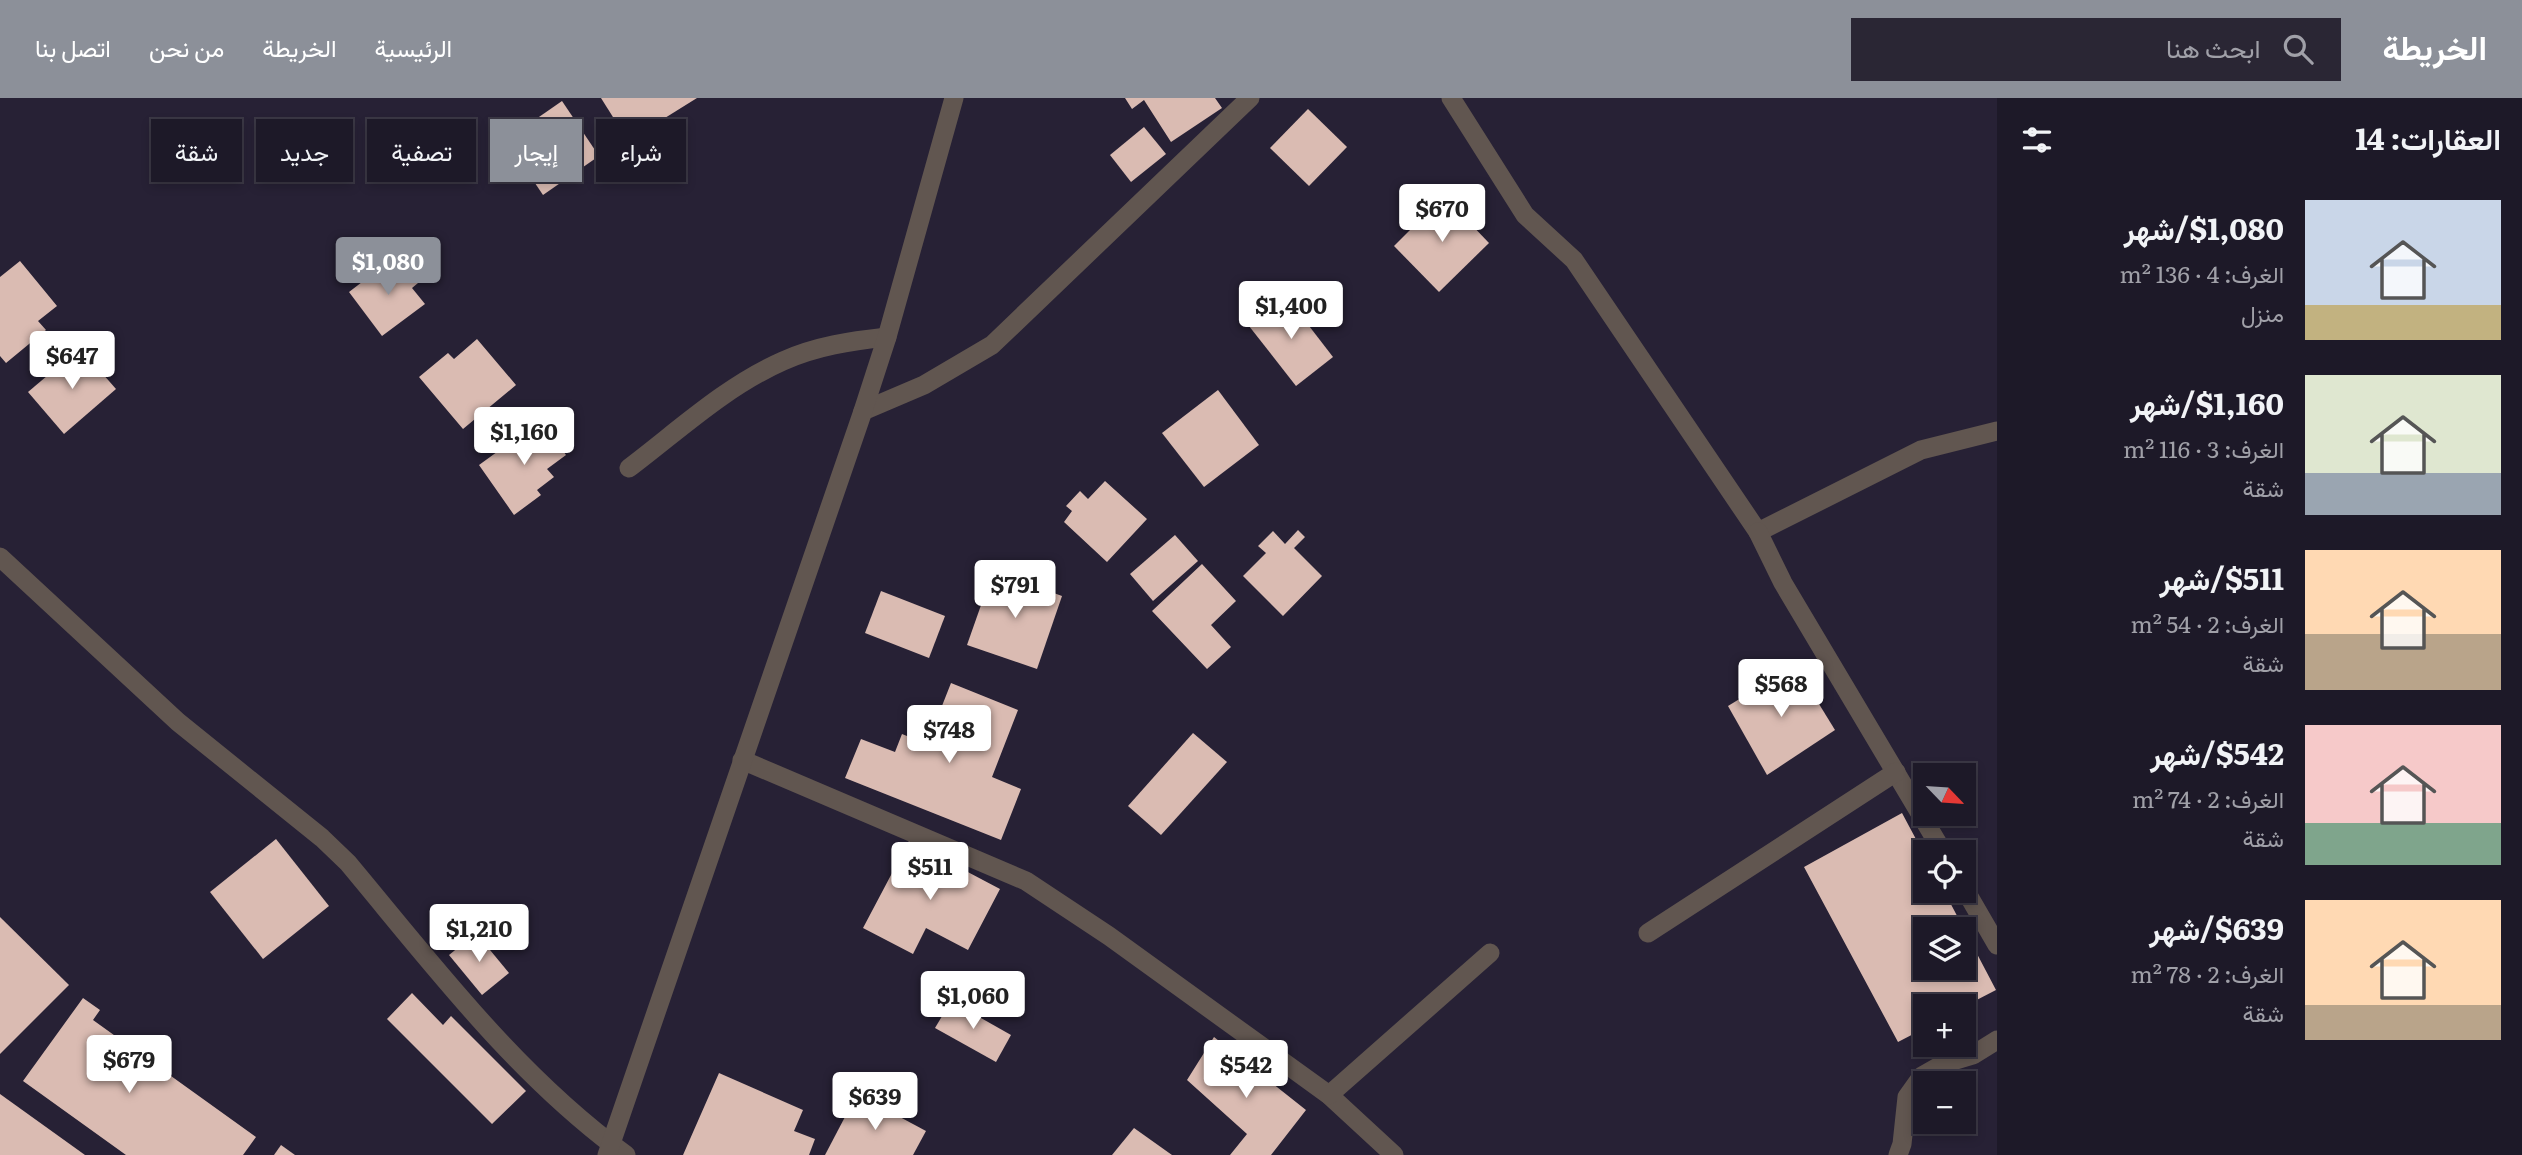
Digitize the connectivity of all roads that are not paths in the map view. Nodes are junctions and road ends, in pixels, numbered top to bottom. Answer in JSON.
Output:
{"nodes":[{"id":1,"x":954,"y":98,"type":"edge"},
{"id":2,"x":1250,"y":98,"type":"edge"},
{"id":3,"x":1451,"y":98,"type":"edge"},
{"id":4,"x":887,"y":337,"type":"junction"},
{"id":5,"x":863,"y":411,"type":"junction"},
{"id":6,"x":1997,"y":432,"type":"edge"},
{"id":7,"x":629,"y":468,"type":"dead end"},
{"id":8,"x":1758,"y":532,"type":"junction"},
{"id":9,"x":0,"y":557,"type":"edge"},
{"id":10,"x":742,"y":760,"type":"junction"},
{"id":11,"x":1896,"y":772,"type":"junction"},
{"id":12,"x":1936,"y":840,"type":"edge"},
{"id":13,"x":1973,"y":903,"type":"edge"},
{"id":14,"x":1648,"y":933,"type":"dead end"},
{"id":15,"x":1997,"y":945,"type":"edge"},
{"id":16,"x":1490,"y":953,"type":"dead end"},
{"id":17,"x":1997,"y":1040,"type":"edge"},
{"id":18,"x":1329,"y":1095,"type":"junction"},
{"id":19,"x":614,"y":1151,"type":"edge"},
{"id":20,"x":1394,"y":1155,"type":"edge"},
{"id":21,"x":1898,"y":1155,"type":"edge"}],
"edges":[{"from":1,"to":4,"type":"street"},
{"from":2,"to":5,"type":"street"},
{"from":3,"to":8,"type":"street"},
{"from":4,"to":5,"type":"street"},
{"from":4,"to":7,"type":"street"},
{"from":5,"to":10,"type":"street"},
{"from":6,"to":8,"type":"street"},
{"from":8,"to":11,"type":"street"},
{"from":9,"to":19,"type":"street"},
{"from":10,"to":18,"type":"street"},
{"from":10,"to":19,"type":"street"},
{"from":11,"to":12,"type":"street"},
{"from":11,"to":14,"type":"street"},
{"from":13,"to":15,"type":"street"},
{"from":16,"to":18,"type":"street"},
{"from":17,"to":21,"type":"street"},
{"from":18,"to":20,"type":"street"}]}
